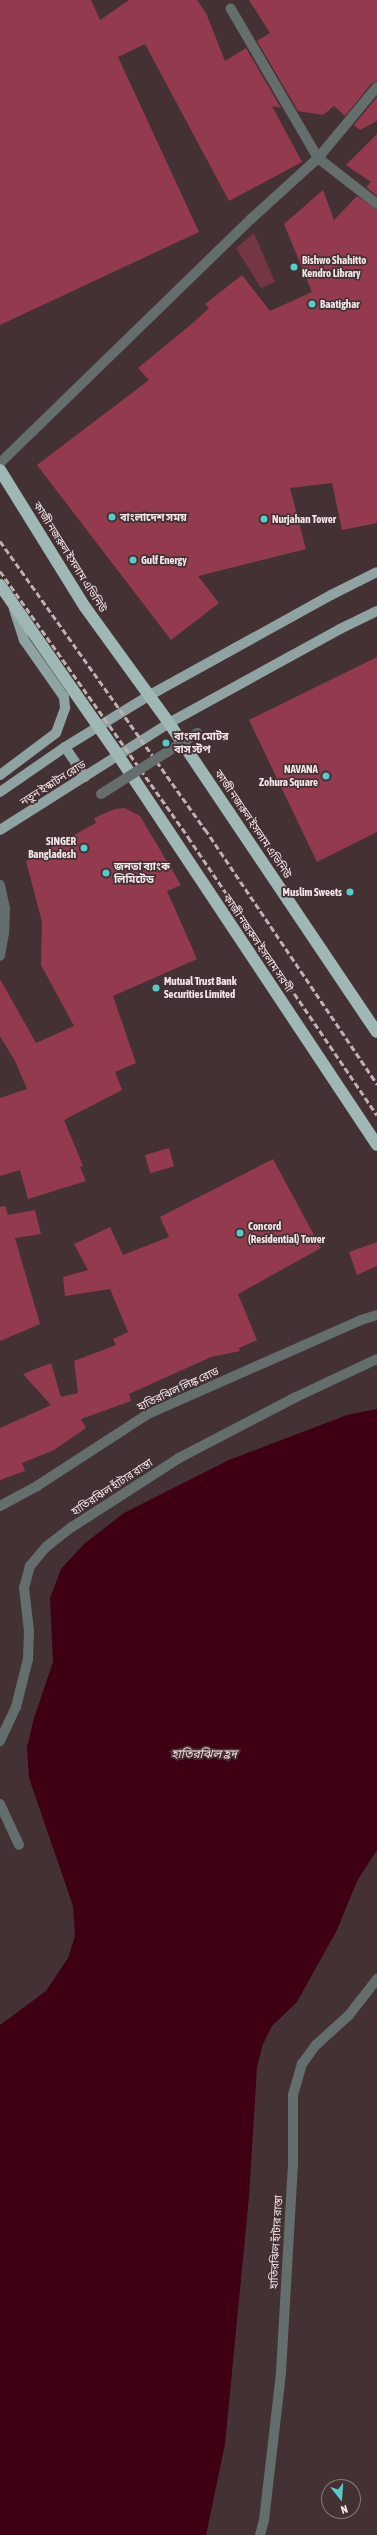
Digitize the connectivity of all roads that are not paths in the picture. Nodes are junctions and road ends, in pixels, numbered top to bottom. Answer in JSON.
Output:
{"nodes":[{"id":1,"x":231,"y":9,"type":"dead end"},
{"id":2,"x":377,"y":87,"type":"edge"},
{"id":3,"x":318,"y":158,"type":"junction"},
{"id":4,"x":377,"y":204,"type":"edge"},
{"id":5,"x":0,"y":463,"type":"edge"},
{"id":6,"x":0,"y":470,"type":"edge"},
{"id":7,"x":377,"y":572,"type":"edge"},
{"id":8,"x":0,"y":585,"type":"edge"},
{"id":9,"x":12,"y":605,"type":"junction"},
{"id":10,"x":377,"y":611,"type":"edge"},
{"id":11,"x":150,"y":695,"type":"junction"},
{"id":12,"x":169,"y":722,"type":"junction"},
{"id":13,"x":98,"y":726,"type":"junction"},
{"id":14,"x":197,"y":733,"type":"dead end"},
{"id":15,"x":65,"y":747,"type":"junction"},
{"id":16,"x":118,"y":755,"type":"junction"},
{"id":17,"x":0,"y":775,"type":"edge"},
{"id":18,"x":85,"y":777,"type":"junction"},
{"id":19,"x":0,"y":792,"type":"edge"},
{"id":20,"x":101,"y":794,"type":"dead end"},
{"id":21,"x":0,"y":830,"type":"edge"},
{"id":22,"x":0,"y":885,"type":"edge"},
{"id":23,"x":0,"y":956,"type":"edge"},
{"id":24,"x":377,"y":1032,"type":"edge"},
{"id":25,"x":377,"y":1145,"type":"edge"},
{"id":26,"x":377,"y":1316,"type":"edge"},
{"id":27,"x":377,"y":1359,"type":"edge"},
{"id":28,"x":0,"y":1506,"type":"edge"},
{"id":29,"x":0,"y":1741,"type":"edge"},
{"id":30,"x":0,"y":1804,"type":"edge"},
{"id":31,"x":19,"y":1845,"type":"dead end"},
{"id":32,"x":377,"y":1979,"type":"edge"},
{"id":33,"x":260,"y":2535,"type":"edge"}],
"edges":[{"from":1,"to":3,"type":"street"},
{"from":2,"to":3,"type":"street"},
{"from":3,"to":4,"type":"street"},
{"from":3,"to":5,"type":"street"},
{"from":6,"to":11,"type":"highway","name":"কাজী নজরুল ইসলাম এভিনিউ"},
{"from":7,"to":11,"type":"main road","name":"নতুন ইস্কাটন রোড"},
{"from":8,"to":9,"type":"highway"},
{"from":9,"to":13,"type":"highway"},
{"from":9,"to":17,"type":"main road"},
{"from":10,"to":12,"type":"main road","name":"নতুন ইস্কাটন রোড"},
{"from":11,"to":12,"type":"highway","name":"কাজী নজরুল ইসলাম এভিনিউ"},
{"from":11,"to":13,"type":"main road","name":"নতুন ইস্কাটন রোড"},
{"from":12,"to":16,"type":"main road","name":"নতুন ইস্কাটন রোড"},
{"from":12,"to":24,"type":"highway","name":"কাজী নজরুল ইসলাম এভিনিউ"},
{"from":13,"to":15,"type":"main road","name":"নতুন ইস্কাটন রোড"},
{"from":13,"to":16,"type":"highway"},
{"from":14,"to":20,"type":"street","bridge":true},
{"from":15,"to":18,"type":"main road"},
{"from":15,"to":19,"type":"main road","name":"নতুন ইস্কাটন রোড"},
{"from":16,"to":18,"type":"main road","name":"নতুন ইস্কাটন রোড"},
{"from":16,"to":25,"type":"highway","name":"কাজী নজরুল ইসলাম সরণী"},
{"from":18,"to":21,"type":"main road","name":"নতুন ইস্কাটন রোড"},
{"from":22,"to":23,"type":"street"},
{"from":26,"to":28,"type":"street","name":"হাতিরঝিল লিঙ্ক রোড"},
{"from":27,"to":29,"type":"street","name":"হাতিরঝিল হাঁটার রাস্তা"},
{"from":30,"to":31,"type":"street"},
{"from":32,"to":33,"type":"street","name":"হাতিরঝিল হাঁটার রাস্তা"}]}
